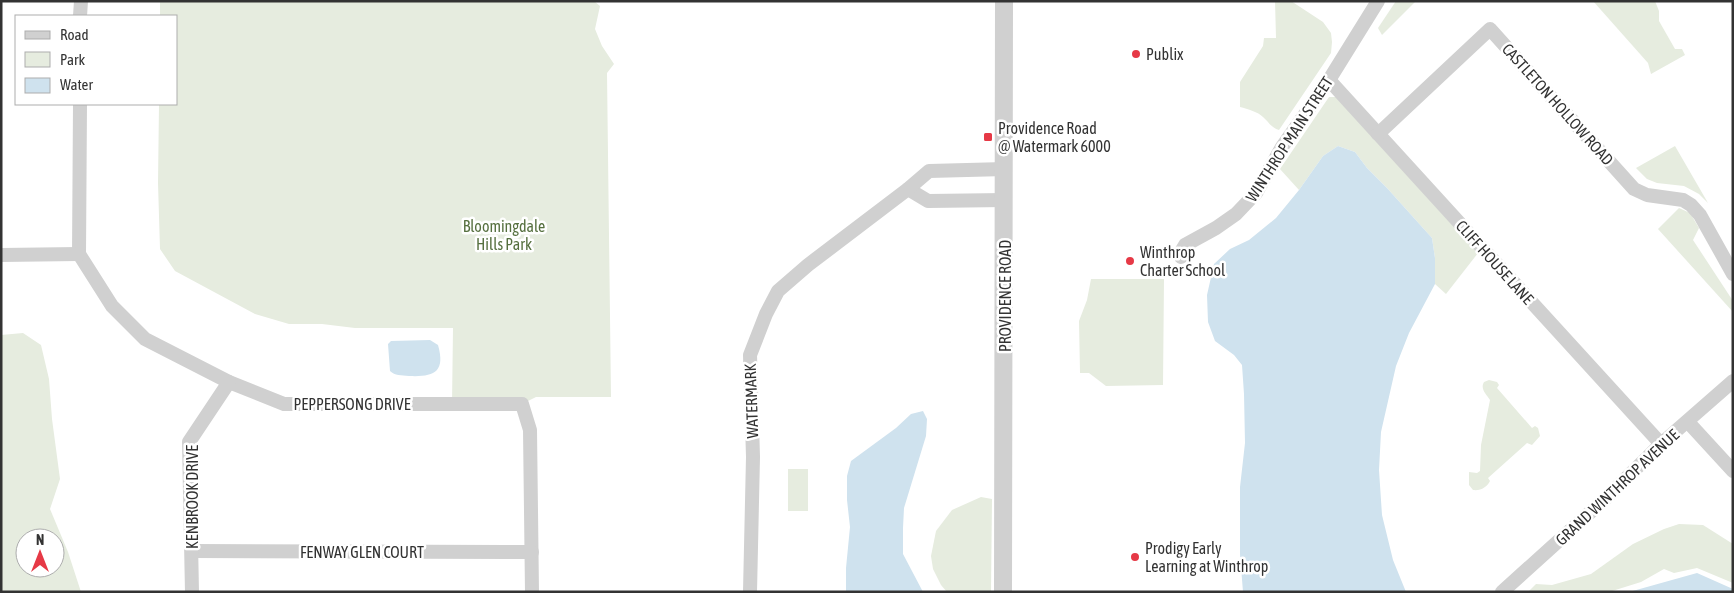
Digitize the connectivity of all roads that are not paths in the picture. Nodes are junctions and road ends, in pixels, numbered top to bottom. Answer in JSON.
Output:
{"nodes":[{"id":1,"x":81,"y":1,"type":"edge"},
{"id":2,"x":1004,"y":1,"type":"edge"},
{"id":3,"x":1378,"y":1,"type":"edge"},
{"id":4,"x":80,"y":15,"type":"edge"},
{"id":5,"x":1329,"y":80,"type":"junction"},
{"id":6,"x":80,"y":105,"type":"edge"},
{"id":7,"x":1378,"y":134,"type":"junction"},
{"id":8,"x":1005,"y":169,"type":"junction"},
{"id":9,"x":908,"y":188,"type":"junction"},
{"id":10,"x":1005,"y":200,"type":"junction"},
{"id":11,"x":79,"y":254,"type":"junction"},
{"id":12,"x":1,"y":255,"type":"edge"},
{"id":13,"x":1181,"y":257,"type":"dead end"},
{"id":14,"x":1733,"y":274,"type":"edge"},
{"id":15,"x":1733,"y":381,"type":"edge"},
{"id":16,"x":229,"y":382,"type":"junction"},
{"id":17,"x":1688,"y":422,"type":"junction"},
{"id":18,"x":1661,"y":444,"type":"junction"},
{"id":19,"x":1733,"y":471,"type":"edge"},
{"id":20,"x":192,"y":552,"type":"junction"},
{"id":21,"x":532,"y":552,"type":"junction"},
{"id":22,"x":192,"y":592,"type":"edge"},
{"id":23,"x":532,"y":592,"type":"edge"},
{"id":24,"x":750,"y":592,"type":"edge"},
{"id":25,"x":1003,"y":592,"type":"edge"},
{"id":26,"x":1502,"y":592,"type":"edge"}],
"edges":[{"from":1,"to":4,"type":"street"},
{"from":2,"to":8,"type":"street","name":"PROVIDENCE ROAD"},
{"from":3,"to":5,"type":"street","name":"WINTHROP MAIN STREET"},
{"from":5,"to":7,"type":"street","name":"CLIFF HOUSE LANE"},
{"from":5,"to":13,"type":"street","name":"WINTHROP MAIN STREET"},
{"from":6,"to":11,"type":"street"},
{"from":7,"to":14,"type":"street","name":"CASTLETON HOLLOW ROAD"},
{"from":7,"to":18,"type":"street","name":"CLIFF HOUSE LANE"},
{"from":8,"to":9,"type":"street","name":"WATERMARK"},
{"from":8,"to":10,"type":"street","name":"PROVIDENCE ROAD"},
{"from":9,"to":10,"type":"street"},
{"from":9,"to":24,"type":"street","name":"WATERMARK"},
{"from":10,"to":25,"type":"street","name":"PROVIDENCE ROAD"},
{"from":11,"to":12,"type":"street"},
{"from":11,"to":16,"type":"street","name":"PEPPERSONG DRIVE"},
{"from":15,"to":17,"type":"street","name":"GRAND WINTHROP AVENUE"},
{"from":16,"to":20,"type":"street","name":"KENBROOK DRIVE"},
{"from":16,"to":21,"type":"street","name":"PEPPERSONG DRIVE"},
{"from":17,"to":18,"type":"street","name":"GRAND WINTHROP AVENUE"},
{"from":17,"to":19,"type":"street"},
{"from":18,"to":26,"type":"street","name":"GRAND WINTHROP AVENUE"},
{"from":20,"to":21,"type":"street","name":"FENWAY GLEN COURT"},
{"from":20,"to":22,"type":"street","name":"KENBROOK DRIVE"},
{"from":21,"to":23,"type":"street","name":"PEPPERSONG DRIVE"}]}
